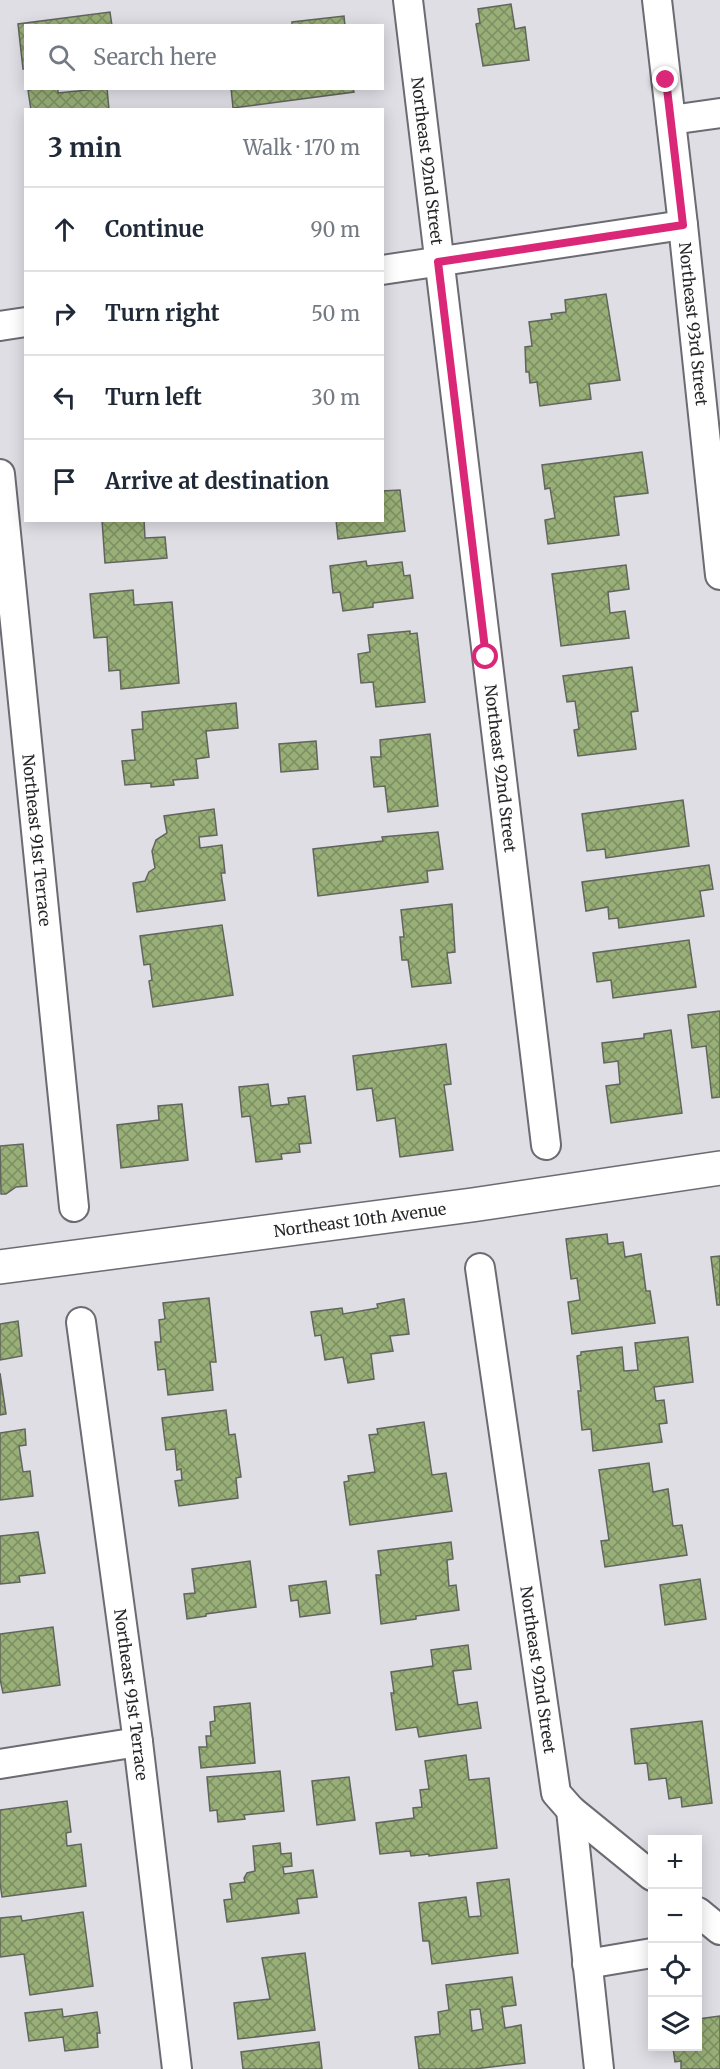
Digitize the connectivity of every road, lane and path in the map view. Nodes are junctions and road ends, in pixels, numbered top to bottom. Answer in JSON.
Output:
{"nodes":[{"id":1,"x":408,"y":0,"type":"edge"},
{"id":2,"x":657,"y":0,"type":"edge"},
{"id":3,"x":720,"y":113,"type":"edge"},
{"id":4,"x":671,"y":120,"type":"junction"},
{"id":5,"x":683,"y":225,"type":"junction"},
{"id":6,"x":438,"y":262,"type":"junction"},
{"id":7,"x":384,"y":270,"type":"edge"},
{"id":8,"x":24,"y":322,"type":"edge"},
{"id":9,"x":0,"y":326,"type":"edge"},
{"id":10,"x":0,"y":474,"type":"edge"},
{"id":11,"x":718,"y":536,"type":"edge"},
{"id":12,"x":720,"y":575,"type":"edge"},
{"id":13,"x":546,"y":1145,"type":"dead end"},
{"id":14,"x":720,"y":1168,"type":"edge"},
{"id":15,"x":74,"y":1207,"type":"dead end"},
{"id":16,"x":0,"y":1267,"type":"edge"},
{"id":17,"x":480,"y":1268,"type":"dead end"},
{"id":18,"x":81,"y":1322,"type":"dead end"},
{"id":19,"x":138,"y":1742,"type":"junction"},
{"id":20,"x":0,"y":1764,"type":"edge"},
{"id":21,"x":571,"y":1810,"type":"junction"},
{"id":22,"x":648,"y":1873,"type":"edge"},
{"id":23,"x":648,"y":1954,"type":"edge"},
{"id":24,"x":587,"y":1964,"type":"junction"},
{"id":25,"x":177,"y":2069,"type":"edge"},
{"id":26,"x":599,"y":2069,"type":"edge"}],
"edges":[{"from":1,"to":6,"type":"street","name":"Northeast 92nd Street"},
{"from":2,"to":4,"type":"street","name":"Northeast 93rd Street"},
{"from":3,"to":4,"type":"street"},
{"from":4,"to":5,"type":"street","name":"Northeast 93rd Street"},
{"from":5,"to":6,"type":"street"},
{"from":5,"to":11,"type":"street","name":"Northeast 93rd Street"},
{"from":6,"to":7,"type":"street"},
{"from":6,"to":13,"type":"street","name":"Northeast 92nd Street"},
{"from":8,"to":9,"type":"street"},
{"from":10,"to":15,"type":"street","name":"Northeast 91st Terrace"},
{"from":11,"to":12,"type":"street","name":"Northeast 93rd Street"},
{"from":14,"to":16,"type":"street","name":"Northeast 10th Avenue"},
{"from":17,"to":21,"type":"street","name":"Northeast 92nd Street"},
{"from":18,"to":19,"type":"street","name":"Northeast 91st Terrace"},
{"from":19,"to":20,"type":"street"},
{"from":19,"to":25,"type":"street","name":"Northeast 91st Terrace"},
{"from":21,"to":22,"type":"street"},
{"from":21,"to":24,"type":"street","name":"Northeast 92nd Street"},
{"from":23,"to":24,"type":"street"},
{"from":24,"to":26,"type":"street","name":"Northeast 92nd Street"}]}
